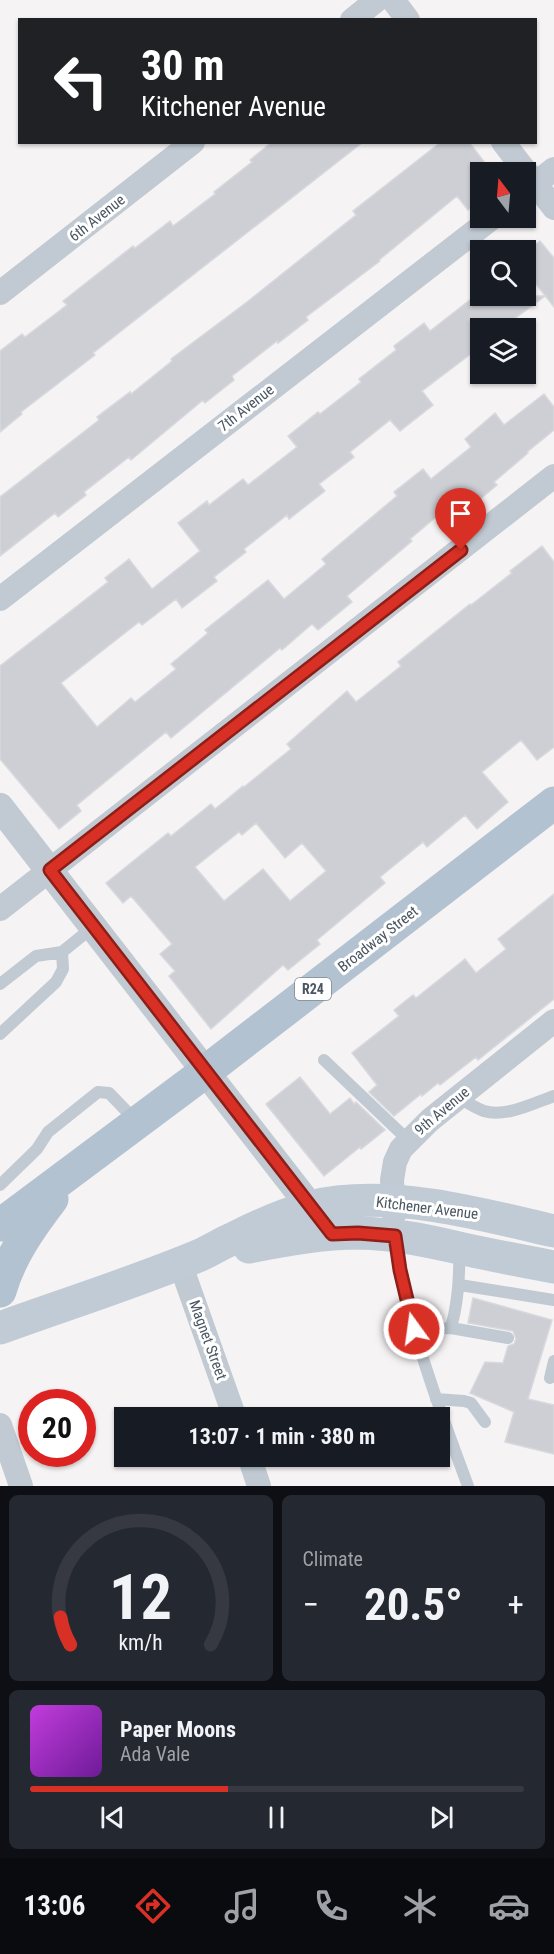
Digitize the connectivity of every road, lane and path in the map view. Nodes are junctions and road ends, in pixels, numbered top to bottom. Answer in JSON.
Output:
{"nodes":[{"id":1,"x":377,"y":0,"type":"edge"},
{"id":2,"x":393,"y":0,"type":"edge"},
{"id":3,"x":354,"y":18,"type":"edge"},
{"id":4,"x":406,"y":18,"type":"edge"},
{"id":5,"x":190,"y":144,"type":"edge"},
{"id":6,"x":505,"y":144,"type":"edge"},
{"id":7,"x":538,"y":182,"type":"edge"},
{"id":8,"x":554,"y":208,"type":"edge"},
{"id":9,"x":479,"y":228,"type":"edge"},
{"id":10,"x":0,"y":293,"type":"edge"},
{"id":11,"x":554,"y":476,"type":"edge"},
{"id":12,"x":0,"y":599,"type":"edge"},
{"id":13,"x":554,"y":803,"type":"edge"},
{"id":14,"x":0,"y":807,"type":"edge"},
{"id":15,"x":50,"y":870,"type":"junction"},
{"id":16,"x":0,"y":909,"type":"edge"},
{"id":17,"x":93,"y":927,"type":"junction"},
{"id":18,"x":62,"y":952,"type":"junction"},
{"id":19,"x":0,"y":984,"type":"edge"},
{"id":20,"x":554,"y":1021,"type":"edge"},
{"id":21,"x":0,"y":1034,"type":"edge"},
{"id":22,"x":324,"y":1060,"type":"dead end"},
{"id":23,"x":205,"y":1072,"type":"junction"},
{"id":24,"x":554,"y":1096,"type":"edge"},
{"id":25,"x":458,"y":1097,"type":"junction"},
{"id":26,"x":138,"y":1122,"type":"junction"},
{"id":27,"x":408,"y":1140,"type":"junction"},
{"id":28,"x":71,"y":1173,"type":"junction"},
{"id":29,"x":0,"y":1185,"type":"edge"},
{"id":30,"x":392,"y":1201,"type":"junction"},
{"id":31,"x":311,"y":1208,"type":"junction"},
{"id":32,"x":0,"y":1225,"type":"edge"},
{"id":33,"x":554,"y":1231,"type":"edge"},
{"id":34,"x":332,"y":1234,"type":"junction"},
{"id":35,"x":395,"y":1236,"type":"junction"},
{"id":36,"x":459,"y":1248,"type":"junction"},
{"id":37,"x":190,"y":1259,"type":"junction"},
{"id":38,"x":554,"y":1267,"type":"edge"},
{"id":39,"x":460,"y":1284,"type":"junction"},
{"id":40,"x":0,"y":1292,"type":"edge"},
{"id":41,"x":554,"y":1300,"type":"edge"},
{"id":42,"x":0,"y":1328,"type":"edge"},
{"id":43,"x":451,"y":1328,"type":"junction"},
{"id":44,"x":414,"y":1329,"type":"junction"},
{"id":45,"x":508,"y":1338,"type":"dead end"},
{"id":46,"x":554,"y":1361,"type":"edge"},
{"id":47,"x":550,"y":1378,"type":"dead end"},
{"id":48,"x":436,"y":1399,"type":"junction"},
{"id":49,"x":232,"y":1407,"type":"edge"},
{"id":50,"x":485,"y":1422,"type":"dead end"},
{"id":51,"x":0,"y":1425,"type":"edge"},
{"id":52,"x":253,"y":1467,"type":"edge"},
{"id":53,"x":21,"y":1486,"type":"edge"},
{"id":54,"x":259,"y":1486,"type":"edge"},
{"id":55,"x":468,"y":1486,"type":"edge"}],
"edges":[{"from":1,"to":3,"type":"street"},
{"from":2,"to":4,"type":"street"},
{"from":5,"to":10,"type":"street","name":"6th Avenue"},
{"from":6,"to":7,"type":"street"},
{"from":7,"to":8,"type":"street"},
{"from":9,"to":12,"type":"street","name":"7th Avenue"},
{"from":11,"to":15,"type":"street"},
{"from":13,"to":23,"type":"main road","name":"Broadway Street","number":"R24"},
{"from":14,"to":15,"type":"street"},
{"from":15,"to":16,"type":"street"},
{"from":15,"to":17,"type":"street"},
{"from":17,"to":18,"type":"lane"},
{"from":17,"to":23,"type":"street"},
{"from":18,"to":19,"type":"lane"},
{"from":18,"to":21,"type":"lane"},
{"from":20,"to":25,"type":"street","name":"9th Avenue"},
{"from":22,"to":27,"type":"lane"},
{"from":23,"to":26,"type":"main road","name":"Broadway Street","number":"R24"},
{"from":23,"to":31,"type":"street"},
{"from":24,"to":25,"type":"lane"},
{"from":25,"to":27,"type":"street","name":"9th Avenue"},
{"from":26,"to":28,"type":"main road","name":"Broadway Street","number":"R24"},
{"from":26,"to":29,"type":"lane"},
{"from":27,"to":30,"type":"street","name":"9th Avenue"},
{"from":28,"to":32,"type":"main road","name":"Broadway Street","number":"R24"},
{"from":28,"to":40,"type":"main road","number":"R24"},
{"from":30,"to":31,"type":"main road","name":"Kitchener Avenue"},
{"from":30,"to":33,"type":"main road","name":"Kitchener Avenue"},
{"from":30,"to":35,"type":"street","name":"9th Avenue"},
{"from":31,"to":34,"type":"street"},
{"from":31,"to":37,"type":"main road","name":"Kitchener Avenue"},
{"from":34,"to":35,"type":"main road","name":"Kitchener Avenue"},
{"from":34,"to":37,"type":"main road","name":"Kitchener Avenue"},
{"from":35,"to":36,"type":"main road","name":"Kitchener Avenue"},
{"from":35,"to":44,"type":"lane"},
{"from":36,"to":38,"type":"main road","name":"Kitchener Avenue"},
{"from":36,"to":39,"type":"lane"},
{"from":37,"to":42,"type":"main road","name":"Kitchener Avenue"},
{"from":37,"to":49,"type":"street","name":"Magnet Street"},
{"from":39,"to":41,"type":"lane"},
{"from":39,"to":43,"type":"lane"},
{"from":43,"to":44,"type":"lane"},
{"from":43,"to":45,"type":"lane"},
{"from":44,"to":48,"type":"lane"},
{"from":46,"to":47,"type":"lane"},
{"from":48,"to":50,"type":"lane"},
{"from":48,"to":55,"type":"lane"},
{"from":51,"to":53,"type":"street"},
{"from":52,"to":54,"type":"street"}]}
